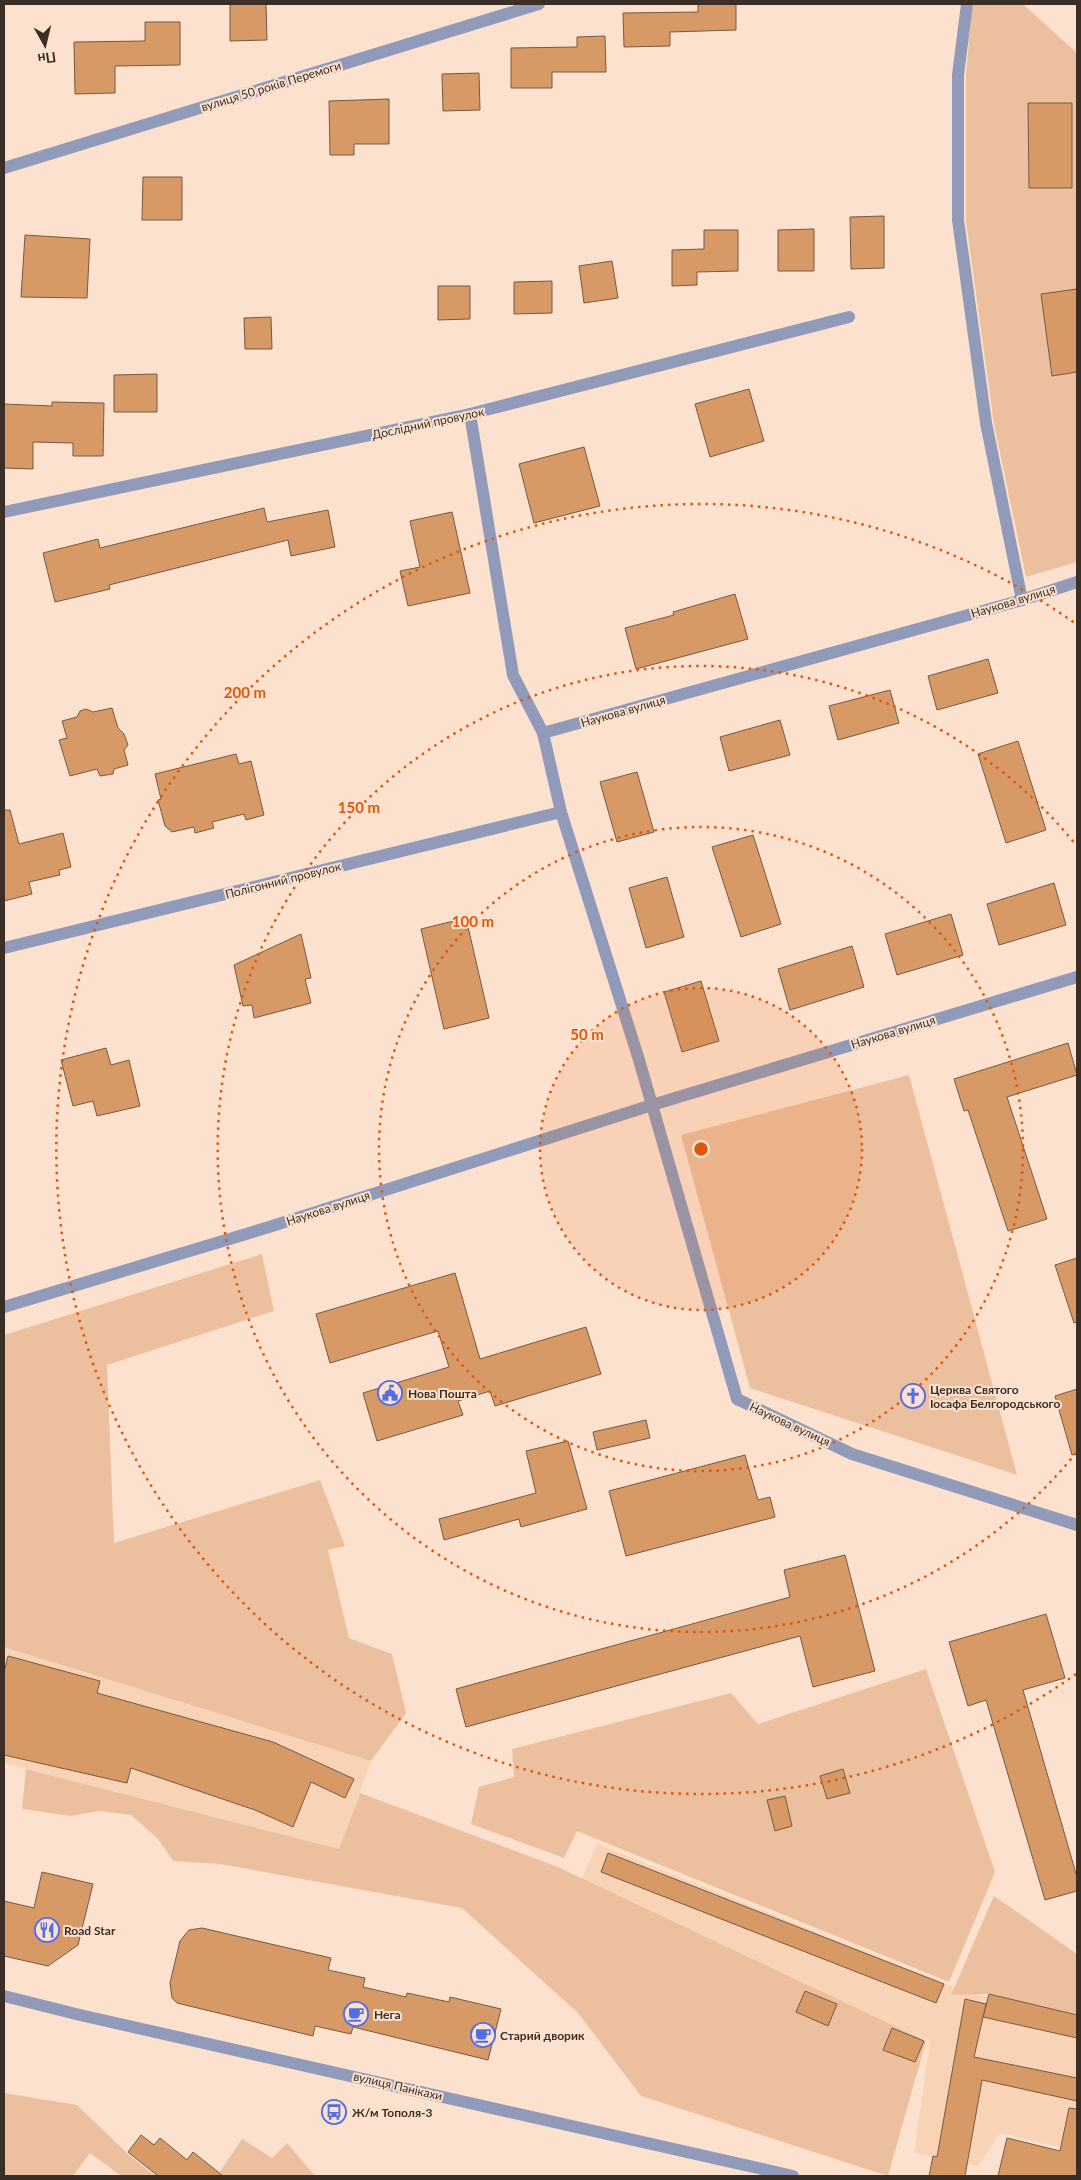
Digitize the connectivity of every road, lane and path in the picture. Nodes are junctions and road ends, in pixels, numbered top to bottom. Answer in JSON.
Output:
{"nodes":[{"id":1,"x":539,"y":4,"type":"edge"},
{"id":2,"x":967,"y":4,"type":"edge"},
{"id":3,"x":4,"y":168,"type":"edge"},
{"id":4,"x":849,"y":317,"type":"dead end"},
{"id":5,"x":470,"y":414,"type":"junction"},
{"id":6,"x":4,"y":512,"type":"edge"},
{"id":7,"x":1077,"y":582,"type":"edge"},
{"id":8,"x":1022,"y":600,"type":"junction"},
{"id":9,"x":542,"y":733,"type":"junction"},
{"id":10,"x":561,"y":812,"type":"junction"},
{"id":11,"x":4,"y":948,"type":"edge"},
{"id":12,"x":1077,"y":977,"type":"edge"},
{"id":13,"x":652,"y":1105,"type":"junction"},
{"id":14,"x":4,"y":1307,"type":"edge"},
{"id":15,"x":1077,"y":1525,"type":"edge"},
{"id":16,"x":4,"y":1996,"type":"edge"},
{"id":17,"x":793,"y":2176,"type":"edge"}],
"edges":[{"from":1,"to":3,"type":"street","name":"вулиця 50 років Перемоги"},
{"from":2,"to":8,"type":"street"},
{"from":4,"to":5,"type":"street","name":"Дослідний провулок"},
{"from":5,"to":6,"type":"street","name":"Дослідний провулок"},
{"from":5,"to":9,"type":"street"},
{"from":7,"to":8,"type":"street","name":"Наукова вулиця"},
{"from":8,"to":9,"type":"street","name":"Наукова вулиця"},
{"from":9,"to":10,"type":"street","name":"Наукова вулиця"},
{"from":10,"to":11,"type":"street","name":"Полігонний провулок"},
{"from":10,"to":13,"type":"street","name":"Наукова вулиця"},
{"from":12,"to":13,"type":"street","name":"Наукова вулиця"},
{"from":13,"to":14,"type":"street","name":"Наукова вулиця"},
{"from":13,"to":15,"type":"street","name":"Наукова вулиця"},
{"from":16,"to":17,"type":"street","name":"вулиця Панікахи"}]}
